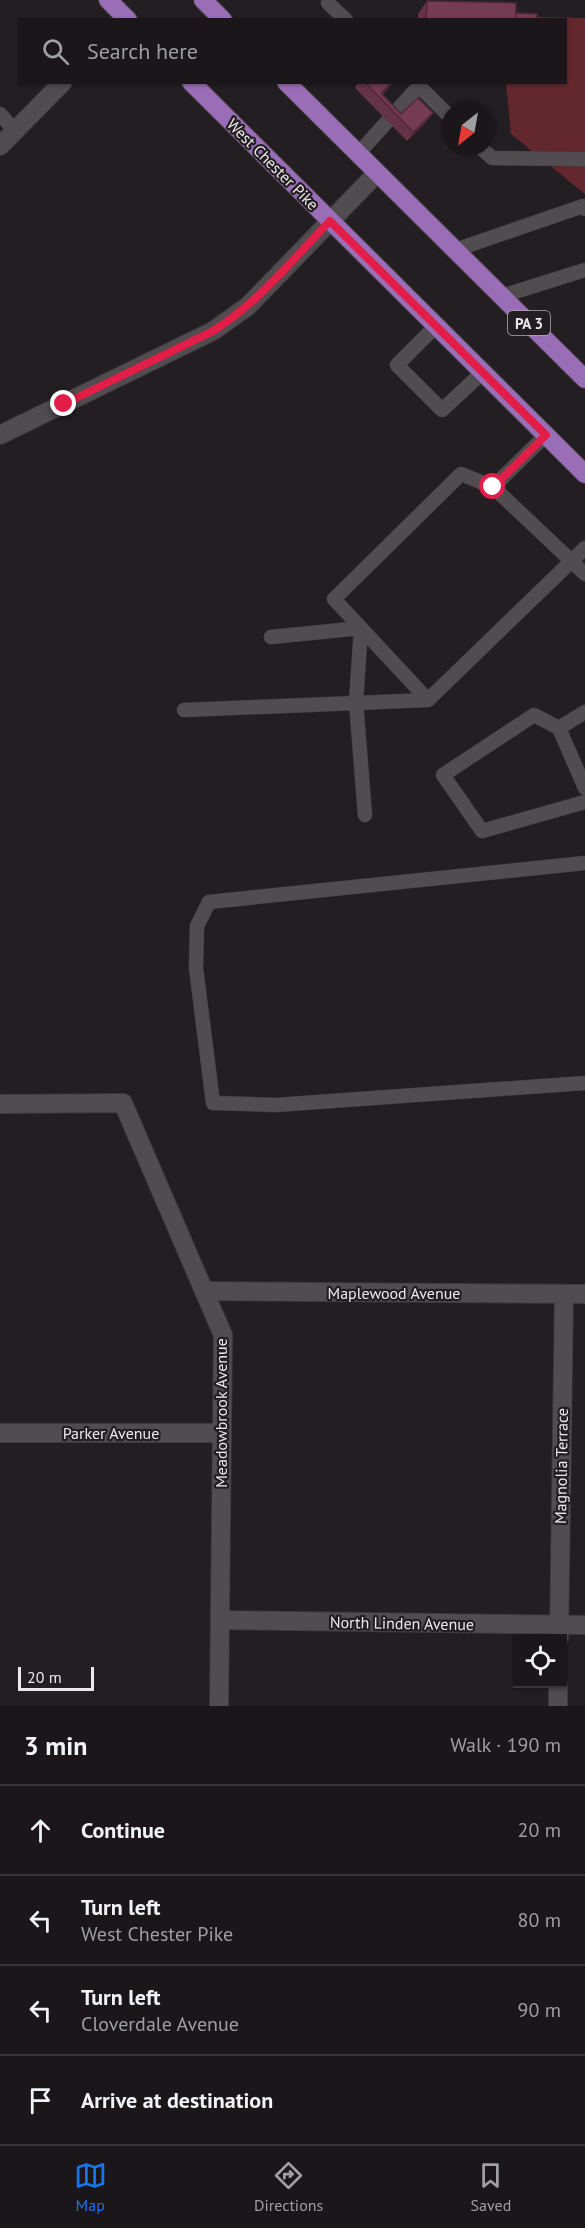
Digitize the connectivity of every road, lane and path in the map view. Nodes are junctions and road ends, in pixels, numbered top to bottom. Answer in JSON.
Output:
{"nodes":[{"id":1,"x":108,"y":0,"type":"edge"},
{"id":2,"x":204,"y":0,"type":"edge"},
{"id":3,"x":328,"y":3,"type":"dead end"},
{"id":4,"x":125,"y":18,"type":"edge"},
{"id":5,"x":221,"y":18,"type":"edge"},
{"id":6,"x":344,"y":18,"type":"edge"},
{"id":7,"x":61,"y":84,"type":"edge"},
{"id":8,"x":193,"y":84,"type":"edge"},
{"id":9,"x":288,"y":84,"type":"edge"},
{"id":10,"x":417,"y":84,"type":"edge"},
{"id":11,"x":441,"y":108,"type":"edge"},
{"id":12,"x":0,"y":114,"type":"edge"},
{"id":13,"x":15,"y":131,"type":"junction"},
{"id":14,"x":0,"y":146,"type":"edge"},
{"id":15,"x":358,"y":154,"type":"junction"},
{"id":16,"x":490,"y":156,"type":"edge"},
{"id":17,"x":585,"y":159,"type":"edge"},
{"id":18,"x":377,"y":173,"type":"junction"},
{"id":19,"x":585,"y":209,"type":"edge"},
{"id":20,"x":330,"y":221,"type":"junction"},
{"id":21,"x":455,"y":250,"type":"junction"},
{"id":22,"x":585,"y":270,"type":"edge"},
{"id":23,"x":502,"y":296,"type":"junction"},
{"id":24,"x":436,"y":326,"type":"junction"},
{"id":25,"x":483,"y":372,"type":"junction"},
{"id":26,"x":585,"y":379,"type":"edge"},
{"id":27,"x":0,"y":435,"type":"edge"},
{"id":28,"x":546,"y":435,"type":"junction"},
{"id":29,"x":585,"y":474,"type":"edge"},
{"id":30,"x":493,"y":487,"type":"junction"},
{"id":31,"x":585,"y":548,"type":"edge"},
{"id":32,"x":571,"y":561,"type":"junction"},
{"id":33,"x":585,"y":574,"type":"edge"},
{"id":34,"x":361,"y":628,"type":"junction"},
{"id":35,"x":271,"y":637,"type":"dead end"},
{"id":36,"x":428,"y":700,"type":"junction"},
{"id":37,"x":356,"y":702,"type":"junction"},
{"id":38,"x":184,"y":710,"type":"dead end"},
{"id":39,"x":585,"y":712,"type":"edge"},
{"id":40,"x":559,"y":729,"type":"junction"},
{"id":41,"x":585,"y":788,"type":"edge"},
{"id":42,"x":585,"y":802,"type":"edge"},
{"id":43,"x":365,"y":815,"type":"dead end"},
{"id":44,"x":585,"y":862,"type":"edge"},
{"id":45,"x":585,"y":1083,"type":"edge"},
{"id":46,"x":0,"y":1104,"type":"edge"},
{"id":47,"x":204,"y":1291,"type":"junction"},
{"id":48,"x":564,"y":1294,"type":"junction"},
{"id":49,"x":585,"y":1294,"type":"edge"},
{"id":50,"x":222,"y":1432,"type":"junction"},
{"id":51,"x":0,"y":1433,"type":"edge"},
{"id":52,"x":220,"y":1620,"type":"junction"},
{"id":53,"x":585,"y":1626,"type":"edge"},
{"id":54,"x":559,"y":1632,"type":"edge"},
{"id":55,"x":558,"y":1688,"type":"edge"},
{"id":56,"x":219,"y":1706,"type":"edge"},
{"id":57,"x":558,"y":1706,"type":"edge"}],
"edges":[{"from":1,"to":4,"type":"main road"},
{"from":2,"to":5,"type":"main road"},
{"from":3,"to":6,"type":"lane"},
{"from":7,"to":13,"type":"street"},
{"from":8,"to":20,"type":"main road","name":"West Chester Pike"},
{"from":9,"to":15,"type":"main road","number":"PA 3"},
{"from":10,"to":11,"type":"lane"},
{"from":10,"to":15,"type":"lane"},
{"from":12,"to":13,"type":"lane"},
{"from":13,"to":14,"type":"street"},
{"from":15,"to":18,"type":"main road","number":"PA 3"},
{"from":16,"to":17,"type":"lane"},
{"from":18,"to":20,"type":"street"},
{"from":18,"to":21,"type":"main road","number":"PA 3"},
{"from":19,"to":21,"type":"lane"},
{"from":20,"to":24,"type":"main road","name":"West Chester Pike"},
{"from":20,"to":27,"type":"street"},
{"from":21,"to":23,"type":"main road","number":"PA 3"},
{"from":22,"to":23,"type":"lane"},
{"from":23,"to":26,"type":"main road","number":"PA 3"},
{"from":24,"to":25,"type":"main road","name":"West Chester Pike"},
{"from":24,"to":25,"type":"lane"},
{"from":25,"to":28,"type":"main road","name":"West Chester Pike"},
{"from":28,"to":29,"type":"main road","name":"West Chester Pike"},
{"from":28,"to":30,"type":"lane"},
{"from":30,"to":32,"type":"lane"},
{"from":30,"to":34,"type":"lane"},
{"from":31,"to":32,"type":"lane"},
{"from":32,"to":33,"type":"lane"},
{"from":32,"to":36,"type":"lane"},
{"from":34,"to":35,"type":"lane"},
{"from":34,"to":36,"type":"lane"},
{"from":34,"to":37,"type":"lane"},
{"from":36,"to":37,"type":"lane"},
{"from":37,"to":38,"type":"lane"},
{"from":37,"to":43,"type":"lane"},
{"from":39,"to":40,"type":"lane"},
{"from":40,"to":41,"type":"lane"},
{"from":40,"to":42,"type":"lane"},
{"from":44,"to":45,"type":"lane"},
{"from":46,"to":47,"type":"street","name":"Meadowbrook Avenue"},
{"from":47,"to":48,"type":"street","name":"Maplewood Avenue"},
{"from":47,"to":50,"type":"street","name":"Meadowbrook Avenue"},
{"from":48,"to":49,"type":"street","name":"Maplewood Avenue"},
{"from":48,"to":54,"type":"street","name":"Magnolia Terrace"},
{"from":50,"to":51,"type":"street","name":"Parker Avenue"},
{"from":50,"to":52,"type":"street","name":"Meadowbrook Avenue"},
{"from":52,"to":54,"type":"street","name":"North Linden Avenue"},
{"from":52,"to":56,"type":"street","name":"Meadowbrook Avenue"},
{"from":53,"to":54,"type":"street","name":"North Linden Avenue"},
{"from":55,"to":57,"type":"street"}]}
